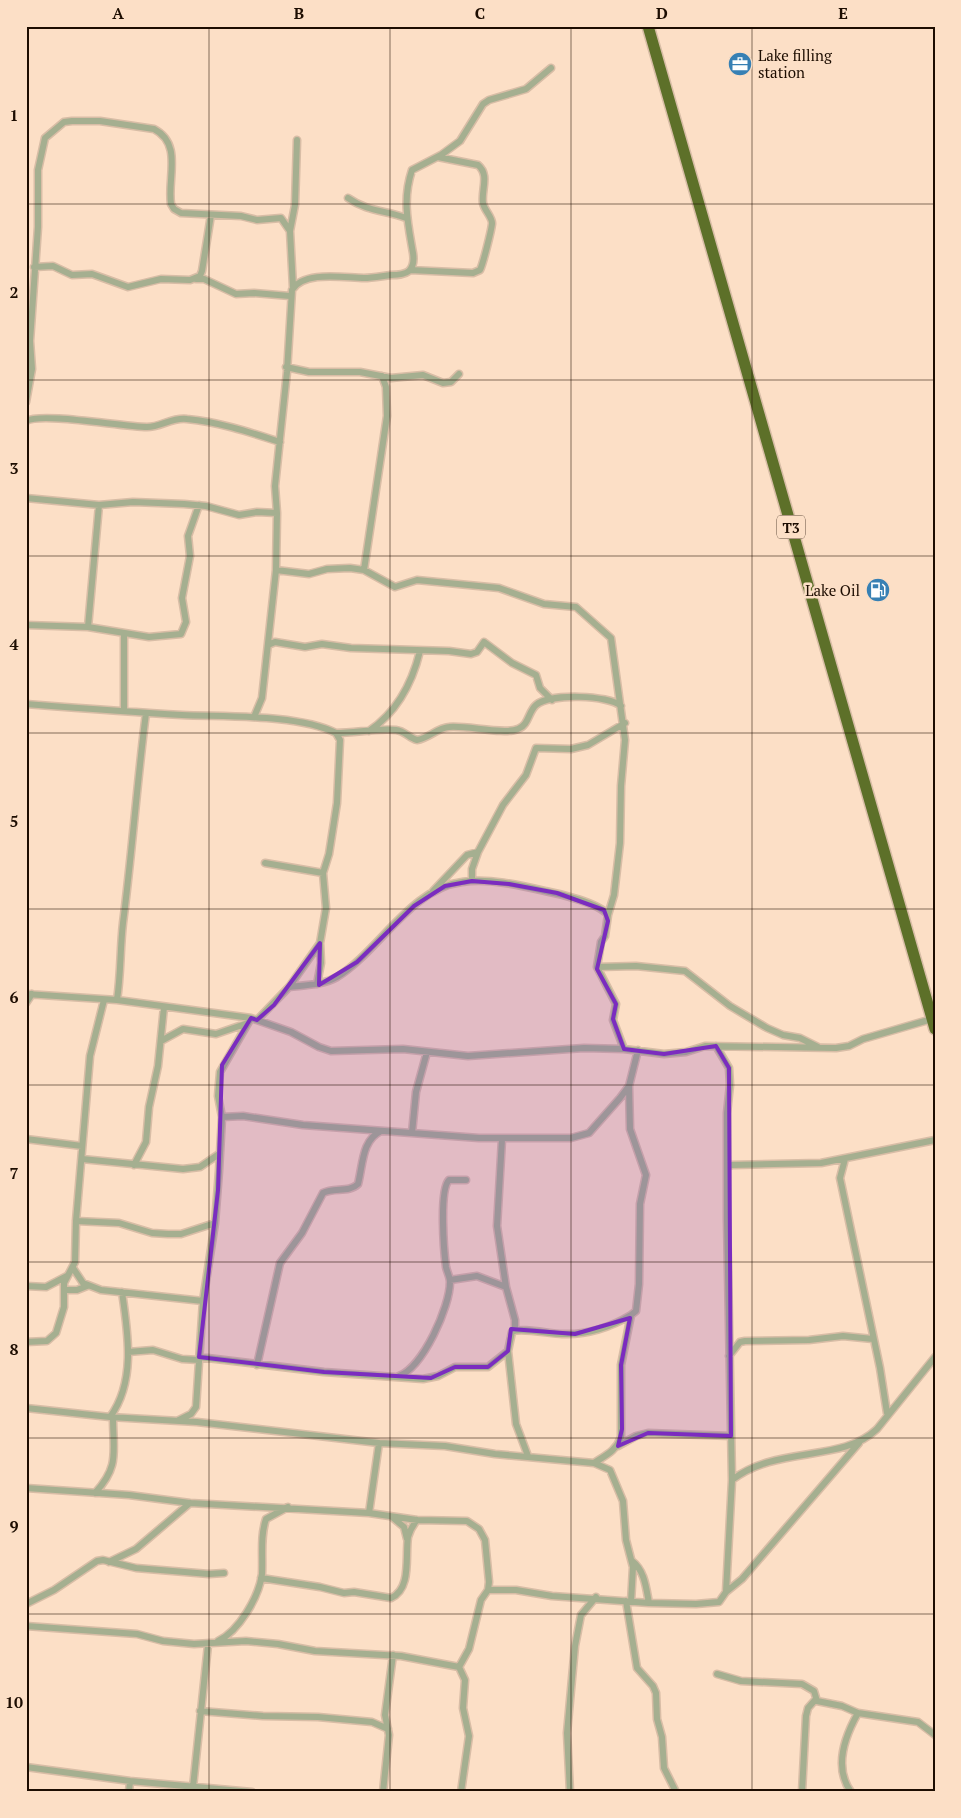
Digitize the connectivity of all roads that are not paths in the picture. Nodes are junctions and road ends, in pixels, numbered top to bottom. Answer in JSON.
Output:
{"nodes":[{"id":1,"x":648,"y":26,"type":"edge"},
{"id":2,"x":551,"y":68,"type":"dead end"},
{"id":3,"x":297,"y":140,"type":"dead end"},
{"id":4,"x":438,"y":157,"type":"junction"},
{"id":5,"x":348,"y":198,"type":"dead end"},
{"id":6,"x":211,"y":214,"type":"junction"},
{"id":7,"x":406,"y":218,"type":"junction"},
{"id":8,"x":290,"y":231,"type":"junction"},
{"id":9,"x":34,"y":266,"type":"junction"},
{"id":10,"x":410,"y":270,"type":"junction"},
{"id":11,"x":194,"y":278,"type":"junction"},
{"id":12,"x":293,"y":287,"type":"junction"},
{"id":13,"x":290,"y":296,"type":"junction"},
{"id":14,"x":29,"y":358,"type":"edge"},
{"id":15,"x":286,"y":367,"type":"junction"},
{"id":16,"x":459,"y":374,"type":"dead end"},
{"id":17,"x":382,"y":376,"type":"junction"},
{"id":18,"x":26,"y":402,"type":"edge"},
{"id":19,"x":26,"y":421,"type":"edge"},
{"id":20,"x":280,"y":442,"type":"junction"},
{"id":21,"x":26,"y":498,"type":"edge"},
{"id":22,"x":99,"y":505,"type":"junction"},
{"id":23,"x":199,"y":505,"type":"junction"},
{"id":24,"x":278,"y":513,"type":"junction"},
{"id":25,"x":276,"y":570,"type":"junction"},
{"id":26,"x":364,"y":570,"type":"junction"},
{"id":27,"x":26,"y":625,"type":"edge"},
{"id":28,"x":88,"y":627,"type":"junction"},
{"id":29,"x":124,"y":634,"type":"junction"},
{"id":30,"x":268,"y":645,"type":"junction"},
{"id":31,"x":420,"y":651,"type":"junction"},
{"id":32,"x":552,"y":700,"type":"junction"},
{"id":33,"x":26,"y":704,"type":"edge"},
{"id":34,"x":621,"y":706,"type":"junction"},
{"id":35,"x":124,"y":711,"type":"junction"},
{"id":36,"x":146,"y":713,"type":"junction"},
{"id":37,"x":254,"y":718,"type":"junction"},
{"id":38,"x":625,"y":724,"type":"junction"},
{"id":39,"x":369,"y":731,"type":"junction"},
{"id":40,"x":336,"y":733,"type":"junction"},
{"id":41,"x":478,"y":852,"type":"junction"},
{"id":42,"x":265,"y":862,"type":"dead end"},
{"id":43,"x":323,"y":873,"type":"junction"},
{"id":44,"x":472,"y":881,"type":"junction"},
{"id":45,"x":432,"y":892,"type":"junction"},
{"id":46,"x":608,"y":915,"type":"junction"},
{"id":47,"x":320,"y":943,"type":"junction"},
{"id":48,"x":597,"y":968,"type":"junction"},
{"id":49,"x":317,"y":984,"type":"junction"},
{"id":50,"x":289,"y":987,"type":"junction"},
{"id":51,"x":29,"y":994,"type":"edge"},
{"id":52,"x":104,"y":1000,"type":"junction"},
{"id":53,"x":117,"y":1000,"type":"junction"},
{"id":54,"x":26,"y":1003,"type":"edge"},
{"id":55,"x":164,"y":1006,"type":"junction"},
{"id":56,"x":252,"y":1021,"type":"junction"},
{"id":57,"x":933,"y":1024,"type":"edge"},
{"id":58,"x":161,"y":1041,"type":"junction"},
{"id":59,"x":716,"y":1046,"type":"junction"},
{"id":60,"x":820,"y":1048,"type":"junction"},
{"id":61,"x":624,"y":1049,"type":"junction"},
{"id":62,"x":638,"y":1050,"type":"junction"},
{"id":63,"x":427,"y":1052,"type":"junction"},
{"id":64,"x":629,"y":1086,"type":"junction"},
{"id":65,"x":222,"y":1117,"type":"junction"},
{"id":66,"x":382,"y":1131,"type":"junction"},
{"id":67,"x":412,"y":1133,"type":"junction"},
{"id":68,"x":26,"y":1139,"type":"edge"},
{"id":69,"x":502,"y":1139,"type":"junction"},
{"id":70,"x":935,"y":1140,"type":"edge"},
{"id":71,"x":82,"y":1146,"type":"junction"},
{"id":72,"x":219,"y":1154,"type":"junction"},
{"id":73,"x":82,"y":1159,"type":"junction"},
{"id":74,"x":845,"y":1159,"type":"junction"},
{"id":75,"x":134,"y":1164,"type":"junction"},
{"id":76,"x":727,"y":1167,"type":"junction"},
{"id":77,"x":466,"y":1180,"type":"dead end"},
{"id":78,"x":76,"y":1221,"type":"junction"},
{"id":79,"x":215,"y":1223,"type":"junction"},
{"id":80,"x":72,"y":1268,"type":"junction"},
{"id":81,"x":67,"y":1276,"type":"junction"},
{"id":82,"x":450,"y":1280,"type":"junction"},
{"id":83,"x":26,"y":1286,"type":"edge"},
{"id":84,"x":87,"y":1286,"type":"junction"},
{"id":85,"x":506,"y":1287,"type":"junction"},
{"id":86,"x":64,"y":1290,"type":"junction"},
{"id":87,"x":122,"y":1292,"type":"junction"},
{"id":88,"x":203,"y":1301,"type":"junction"},
{"id":89,"x":631,"y":1316,"type":"junction"},
{"id":90,"x":515,"y":1330,"type":"junction"},
{"id":91,"x":873,"y":1339,"type":"junction"},
{"id":92,"x":26,"y":1342,"type":"edge"},
{"id":93,"x":508,"y":1351,"type":"junction"},
{"id":94,"x":128,"y":1352,"type":"junction"},
{"id":95,"x":729,"y":1357,"type":"junction"},
{"id":96,"x":935,"y":1357,"type":"edge"},
{"id":97,"x":199,"y":1359,"type":"junction"},
{"id":98,"x":257,"y":1365,"type":"junction"},
{"id":99,"x":397,"y":1376,"type":"junction"},
{"id":100,"x":26,"y":1408,"type":"edge"},
{"id":101,"x":887,"y":1414,"type":"junction"},
{"id":102,"x":111,"y":1417,"type":"junction"},
{"id":103,"x":178,"y":1420,"type":"junction"},
{"id":104,"x":731,"y":1436,"type":"junction"},
{"id":105,"x":860,"y":1442,"type":"junction"},
{"id":106,"x":379,"y":1443,"type":"junction"},
{"id":107,"x":618,"y":1446,"type":"junction"},
{"id":108,"x":528,"y":1456,"type":"junction"},
{"id":109,"x":594,"y":1463,"type":"junction"},
{"id":110,"x":732,"y":1480,"type":"junction"},
{"id":111,"x":26,"y":1488,"type":"edge"},
{"id":112,"x":95,"y":1493,"type":"junction"},
{"id":113,"x":190,"y":1503,"type":"junction"},
{"id":114,"x":288,"y":1507,"type":"junction"},
{"id":115,"x":369,"y":1513,"type":"junction"},
{"id":116,"x":392,"y":1516,"type":"junction"},
{"id":117,"x":417,"y":1520,"type":"junction"},
{"id":118,"x":408,"y":1541,"type":"junction"},
{"id":119,"x":631,"y":1560,"type":"junction"},
{"id":120,"x":108,"y":1562,"type":"junction"},
{"id":121,"x":224,"y":1573,"type":"dead end"},
{"id":122,"x":261,"y":1578,"type":"junction"},
{"id":123,"x":488,"y":1590,"type":"junction"},
{"id":124,"x":726,"y":1592,"type":"junction"},
{"id":125,"x":596,"y":1598,"type":"junction"},
{"id":126,"x":628,"y":1601,"type":"junction"},
{"id":127,"x":649,"y":1603,"type":"junction"},
{"id":128,"x":26,"y":1604,"type":"edge"},
{"id":129,"x":26,"y":1626,"type":"edge"},
{"id":130,"x":211,"y":1644,"type":"junction"},
{"id":131,"x":393,"y":1655,"type":"junction"},
{"id":132,"x":460,"y":1667,"type":"junction"},
{"id":133,"x":717,"y":1674,"type":"dead end"},
{"id":134,"x":816,"y":1699,"type":"junction"},
{"id":135,"x":200,"y":1710,"type":"junction"},
{"id":136,"x":858,"y":1713,"type":"junction"},
{"id":137,"x":388,"y":1729,"type":"junction"},
{"id":138,"x":935,"y":1734,"type":"edge"},
{"id":139,"x":26,"y":1767,"type":"edge"},
{"id":140,"x":130,"y":1781,"type":"junction"},
{"id":141,"x":193,"y":1786,"type":"junction"},
{"id":142,"x":129,"y":1792,"type":"edge"},
{"id":143,"x":252,"y":1792,"type":"edge"},
{"id":144,"x":383,"y":1792,"type":"edge"},
{"id":145,"x":461,"y":1792,"type":"edge"},
{"id":146,"x":570,"y":1792,"type":"edge"},
{"id":147,"x":676,"y":1792,"type":"edge"},
{"id":148,"x":802,"y":1792,"type":"edge"},
{"id":149,"x":851,"y":1792,"type":"edge"}],
"edges":[{"from":1,"to":57,"type":"highway","number":"T3"},
{"from":2,"to":4,"type":"street"},
{"from":3,"to":8,"type":"street"},
{"from":4,"to":7,"type":"street"},
{"from":4,"to":10,"type":"street"},
{"from":5,"to":7,"type":"street"},
{"from":6,"to":8,"type":"street"},
{"from":6,"to":9,"type":"street"},
{"from":6,"to":11,"type":"street"},
{"from":7,"to":10,"type":"street"},
{"from":8,"to":12,"type":"street"},
{"from":9,"to":11,"type":"street"},
{"from":9,"to":14,"type":"street"},
{"from":10,"to":12,"type":"street"},
{"from":11,"to":13,"type":"street"},
{"from":12,"to":13,"type":"street"},
{"from":13,"to":15,"type":"street"},
{"from":14,"to":18,"type":"street"},
{"from":15,"to":17,"type":"street"},
{"from":15,"to":20,"type":"street"},
{"from":16,"to":17,"type":"street"},
{"from":17,"to":26,"type":"street"},
{"from":19,"to":20,"type":"street"},
{"from":20,"to":24,"type":"street"},
{"from":21,"to":22,"type":"street"},
{"from":22,"to":23,"type":"street"},
{"from":22,"to":28,"type":"street"},
{"from":23,"to":24,"type":"street"},
{"from":23,"to":29,"type":"street"},
{"from":24,"to":25,"type":"street"},
{"from":25,"to":26,"type":"street"},
{"from":25,"to":30,"type":"street"},
{"from":26,"to":34,"type":"street"},
{"from":27,"to":28,"type":"street"},
{"from":28,"to":29,"type":"street"},
{"from":29,"to":35,"type":"street"},
{"from":30,"to":31,"type":"street"},
{"from":30,"to":37,"type":"street"},
{"from":31,"to":32,"type":"street"},
{"from":31,"to":39,"type":"street"},
{"from":32,"to":34,"type":"street"},
{"from":32,"to":39,"type":"street"},
{"from":33,"to":35,"type":"street"},
{"from":34,"to":38,"type":"street"},
{"from":35,"to":36,"type":"street"},
{"from":36,"to":37,"type":"street"},
{"from":36,"to":53,"type":"street"},
{"from":37,"to":40,"type":"street"},
{"from":38,"to":41,"type":"street"},
{"from":38,"to":46,"type":"street"},
{"from":39,"to":40,"type":"street"},
{"from":40,"to":43,"type":"street"},
{"from":41,"to":44,"type":"street"},
{"from":41,"to":45,"type":"street"},
{"from":42,"to":43,"type":"street"},
{"from":43,"to":47,"type":"street"},
{"from":44,"to":45,"type":"street"},
{"from":44,"to":46,"type":"street"},
{"from":45,"to":49,"type":"street"},
{"from":46,"to":48,"type":"street"},
{"from":47,"to":49,"type":"street"},
{"from":47,"to":50,"type":"street"},
{"from":48,"to":60,"type":"street","number":"T3"},
{"from":48,"to":61,"type":"street"},
{"from":49,"to":50,"type":"street"},
{"from":50,"to":56,"type":"street"},
{"from":51,"to":52,"type":"street","number":"T3"},
{"from":51,"to":54,"type":"street"},
{"from":52,"to":53,"type":"street","number":"T3"},
{"from":52,"to":71,"type":"street"},
{"from":53,"to":55,"type":"street","number":"T3"},
{"from":55,"to":56,"type":"street","number":"T3"},
{"from":55,"to":58,"type":"street"},
{"from":56,"to":58,"type":"street"},
{"from":56,"to":63,"type":"street","number":"T3"},
{"from":56,"to":65,"type":"street"},
{"from":57,"to":60,"type":"street","number":"T3"},
{"from":58,"to":75,"type":"street"},
{"from":59,"to":60,"type":"street","number":"T3"},
{"from":59,"to":62,"type":"street","number":"T3"},
{"from":59,"to":76,"type":"street"},
{"from":61,"to":62,"type":"street","number":"T3"},
{"from":61,"to":63,"type":"street","number":"T3"},
{"from":62,"to":64,"type":"street"},
{"from":63,"to":67,"type":"street"},
{"from":64,"to":69,"type":"street"},
{"from":64,"to":89,"type":"street"},
{"from":65,"to":66,"type":"street"},
{"from":65,"to":72,"type":"street"},
{"from":66,"to":67,"type":"street"},
{"from":66,"to":98,"type":"street"},
{"from":67,"to":69,"type":"street"},
{"from":68,"to":71,"type":"street"},
{"from":69,"to":85,"type":"street"},
{"from":70,"to":74,"type":"street"},
{"from":71,"to":73,"type":"street"},
{"from":72,"to":75,"type":"street"},
{"from":72,"to":79,"type":"street"},
{"from":73,"to":75,"type":"street"},
{"from":73,"to":78,"type":"street"},
{"from":74,"to":76,"type":"street"},
{"from":74,"to":91,"type":"street"},
{"from":76,"to":95,"type":"street"},
{"from":77,"to":82,"type":"street"},
{"from":78,"to":79,"type":"street"},
{"from":78,"to":80,"type":"street"},
{"from":79,"to":88,"type":"street"},
{"from":80,"to":81,"type":"street"},
{"from":80,"to":84,"type":"street"},
{"from":81,"to":83,"type":"street"},
{"from":81,"to":86,"type":"street"},
{"from":82,"to":85,"type":"street"},
{"from":82,"to":99,"type":"street"},
{"from":84,"to":86,"type":"street"},
{"from":84,"to":87,"type":"street"},
{"from":85,"to":90,"type":"street"},
{"from":86,"to":92,"type":"street"},
{"from":87,"to":88,"type":"street"},
{"from":87,"to":94,"type":"street"},
{"from":88,"to":97,"type":"street"},
{"from":89,"to":90,"type":"street"},
{"from":89,"to":107,"type":"street"},
{"from":90,"to":93,"type":"street"},
{"from":91,"to":95,"type":"street"},
{"from":91,"to":101,"type":"street"},
{"from":93,"to":99,"type":"street"},
{"from":93,"to":108,"type":"street"},
{"from":94,"to":97,"type":"street"},
{"from":94,"to":102,"type":"street"},
{"from":95,"to":104,"type":"street"},
{"from":96,"to":101,"type":"street"},
{"from":97,"to":98,"type":"street"},
{"from":97,"to":103,"type":"street"},
{"from":98,"to":99,"type":"street"},
{"from":100,"to":102,"type":"street"},
{"from":101,"to":105,"type":"street"},
{"from":102,"to":103,"type":"street"},
{"from":102,"to":112,"type":"street"},
{"from":103,"to":106,"type":"street"},
{"from":104,"to":107,"type":"street"},
{"from":104,"to":110,"type":"street"},
{"from":105,"to":110,"type":"street"},
{"from":105,"to":124,"type":"street"},
{"from":106,"to":108,"type":"street"},
{"from":106,"to":115,"type":"street"},
{"from":107,"to":109,"type":"street"},
{"from":108,"to":109,"type":"street"},
{"from":109,"to":119,"type":"street"},
{"from":110,"to":124,"type":"street"},
{"from":111,"to":112,"type":"street"},
{"from":112,"to":113,"type":"street"},
{"from":113,"to":114,"type":"street"},
{"from":113,"to":120,"type":"street"},
{"from":114,"to":115,"type":"street"},
{"from":114,"to":122,"type":"street"},
{"from":115,"to":116,"type":"street"},
{"from":116,"to":117,"type":"street"},
{"from":116,"to":118,"type":"street"},
{"from":117,"to":118,"type":"street"},
{"from":117,"to":123,"type":"street"},
{"from":118,"to":122,"type":"street"},
{"from":119,"to":126,"type":"street"},
{"from":119,"to":127,"type":"street"},
{"from":120,"to":121,"type":"street"},
{"from":120,"to":128,"type":"street"},
{"from":122,"to":130,"type":"street"},
{"from":123,"to":125,"type":"street"},
{"from":123,"to":132,"type":"street"},
{"from":124,"to":127,"type":"street"},
{"from":125,"to":126,"type":"street"},
{"from":125,"to":146,"type":"street"},
{"from":126,"to":127,"type":"street"},
{"from":126,"to":147,"type":"street"},
{"from":129,"to":130,"type":"street"},
{"from":130,"to":131,"type":"street"},
{"from":130,"to":135,"type":"street"},
{"from":131,"to":132,"type":"street"},
{"from":131,"to":137,"type":"street"},
{"from":132,"to":145,"type":"street"},
{"from":133,"to":134,"type":"street"},
{"from":134,"to":136,"type":"street"},
{"from":134,"to":148,"type":"street"},
{"from":135,"to":137,"type":"street"},
{"from":135,"to":141,"type":"street"},
{"from":136,"to":138,"type":"street"},
{"from":136,"to":149,"type":"street"},
{"from":137,"to":144,"type":"street"},
{"from":139,"to":140,"type":"street"},
{"from":140,"to":141,"type":"street"},
{"from":140,"to":142,"type":"street"},
{"from":141,"to":143,"type":"street"}]}
